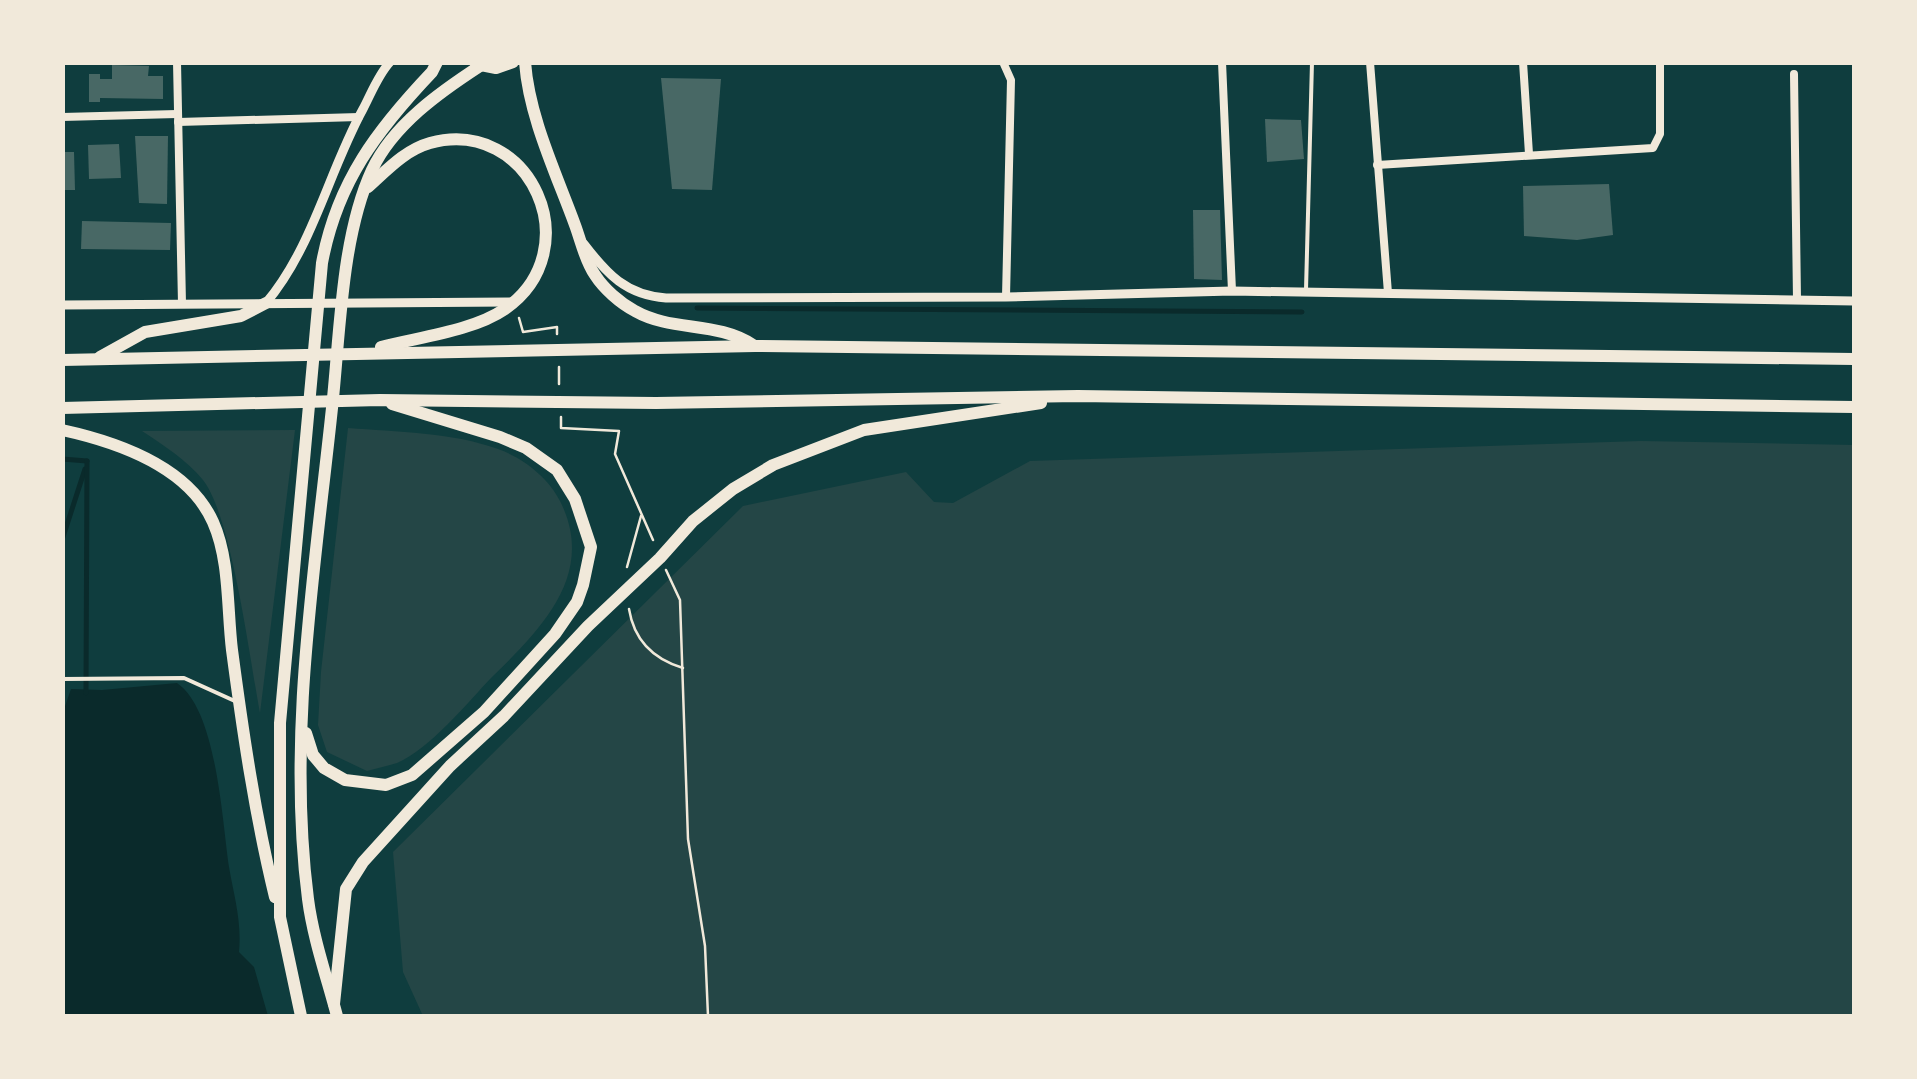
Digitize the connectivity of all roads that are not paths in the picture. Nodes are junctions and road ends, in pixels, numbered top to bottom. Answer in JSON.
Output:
{"nodes":[{"id":1,"x":176,"y":62,"type":"edge"},
{"id":2,"x":437,"y":62,"type":"edge"},
{"id":3,"x":514,"y":62,"type":"edge"},
{"id":4,"x":525,"y":62,"type":"edge"},
{"id":5,"x":1004,"y":62,"type":"edge"},
{"id":6,"x":1222,"y":62,"type":"edge"},
{"id":7,"x":1312,"y":62,"type":"edge"},
{"id":8,"x":1370,"y":62,"type":"edge"},
{"id":9,"x":1523,"y":62,"type":"edge"},
{"id":10,"x":1660,"y":62,"type":"edge"},
{"id":11,"x":387,"y":64,"type":"edge"},
{"id":12,"x":477,"y":64,"type":"edge"},
{"id":13,"x":1794,"y":74,"type":"dead end"},
{"id":14,"x":359,"y":116,"type":"junction"},
{"id":15,"x":62,"y":117,"type":"edge"},
{"id":16,"x":178,"y":118,"type":"junction"},
{"id":17,"x":1528,"y":154,"type":"junction"},
{"id":18,"x":1376,"y":165,"type":"junction"},
{"id":19,"x":368,"y":187,"type":"junction"},
{"id":20,"x":580,"y":238,"type":"junction"},
{"id":21,"x":1232,"y":292,"type":"junction"},
{"id":22,"x":1388,"y":293,"type":"junction"},
{"id":23,"x":1306,"y":295,"type":"junction"},
{"id":24,"x":1006,"y":297,"type":"junction"},
{"id":25,"x":1797,"y":300,"type":"junction"},
{"id":26,"x":1854,"y":301,"type":"edge"},
{"id":27,"x":266,"y":302,"type":"junction"},
{"id":28,"x":514,"y":302,"type":"junction"},
{"id":29,"x":182,"y":304,"type":"junction"},
{"id":30,"x":62,"y":305,"type":"edge"},
{"id":31,"x":755,"y":346,"type":"junction"},
{"id":32,"x":363,"y":352,"type":"junction"},
{"id":33,"x":96,"y":359,"type":"junction"},
{"id":34,"x":1854,"y":359,"type":"edge"},
{"id":35,"x":62,"y":360,"type":"edge"},
{"id":36,"x":1078,"y":396,"type":"junction"},
{"id":37,"x":380,"y":400,"type":"junction"},
{"id":38,"x":1854,"y":406,"type":"edge"},
{"id":39,"x":62,"y":408,"type":"edge"},
{"id":40,"x":62,"y":430,"type":"edge"},
{"id":41,"x":62,"y":679,"type":"edge"},
{"id":42,"x":239,"y":703,"type":"junction"},
{"id":43,"x":302,"y":716,"type":"junction"},
{"id":44,"x":280,"y":917,"type":"junction"},
{"id":45,"x":336,"y":1010,"type":"edge"},
{"id":46,"x":301,"y":1016,"type":"edge"}],
"edges":[{"from":1,"to":16,"type":"street"},
{"from":2,"to":44,"type":"highway"},
{"from":3,"to":12,"type":"highway"},
{"from":4,"to":20,"type":"highway"},
{"from":5,"to":24,"type":"street"},
{"from":6,"to":21,"type":"street"},
{"from":7,"to":23,"type":"lane"},
{"from":8,"to":18,"type":"street"},
{"from":9,"to":17,"type":"street"},
{"from":10,"to":17,"type":"street"},
{"from":11,"to":14,"type":"street"},
{"from":12,"to":19,"type":"highway"},
{"from":13,"to":25,"type":"street"},
{"from":14,"to":16,"type":"street"},
{"from":14,"to":27,"type":"street"},
{"from":15,"to":16,"type":"street"},
{"from":16,"to":29,"type":"street"},
{"from":17,"to":18,"type":"street"},
{"from":18,"to":22,"type":"street"},
{"from":19,"to":28,"type":"highway"},
{"from":19,"to":43,"type":"highway"},
{"from":20,"to":24,"type":"street"},
{"from":20,"to":31,"type":"highway"},
{"from":21,"to":23,"type":"street"},
{"from":21,"to":24,"type":"street"},
{"from":22,"to":23,"type":"street"},
{"from":22,"to":25,"type":"street"},
{"from":25,"to":26,"type":"street"},
{"from":27,"to":28,"type":"street"},
{"from":27,"to":29,"type":"street"},
{"from":27,"to":33,"type":"highway"},
{"from":28,"to":32,"type":"highway"},
{"from":29,"to":30,"type":"street"},
{"from":31,"to":32,"type":"highway"},
{"from":31,"to":34,"type":"highway"},
{"from":32,"to":33,"type":"highway"},
{"from":33,"to":35,"type":"highway"},
{"from":36,"to":37,"type":"highway"},
{"from":36,"to":38,"type":"highway"},
{"from":36,"to":45,"type":"highway"},
{"from":37,"to":39,"type":"highway"},
{"from":37,"to":43,"type":"highway"},
{"from":40,"to":42,"type":"highway"},
{"from":41,"to":42,"type":"lane"},
{"from":42,"to":44,"type":"highway"},
{"from":43,"to":45,"type":"highway"},
{"from":44,"to":46,"type":"highway"}]}
